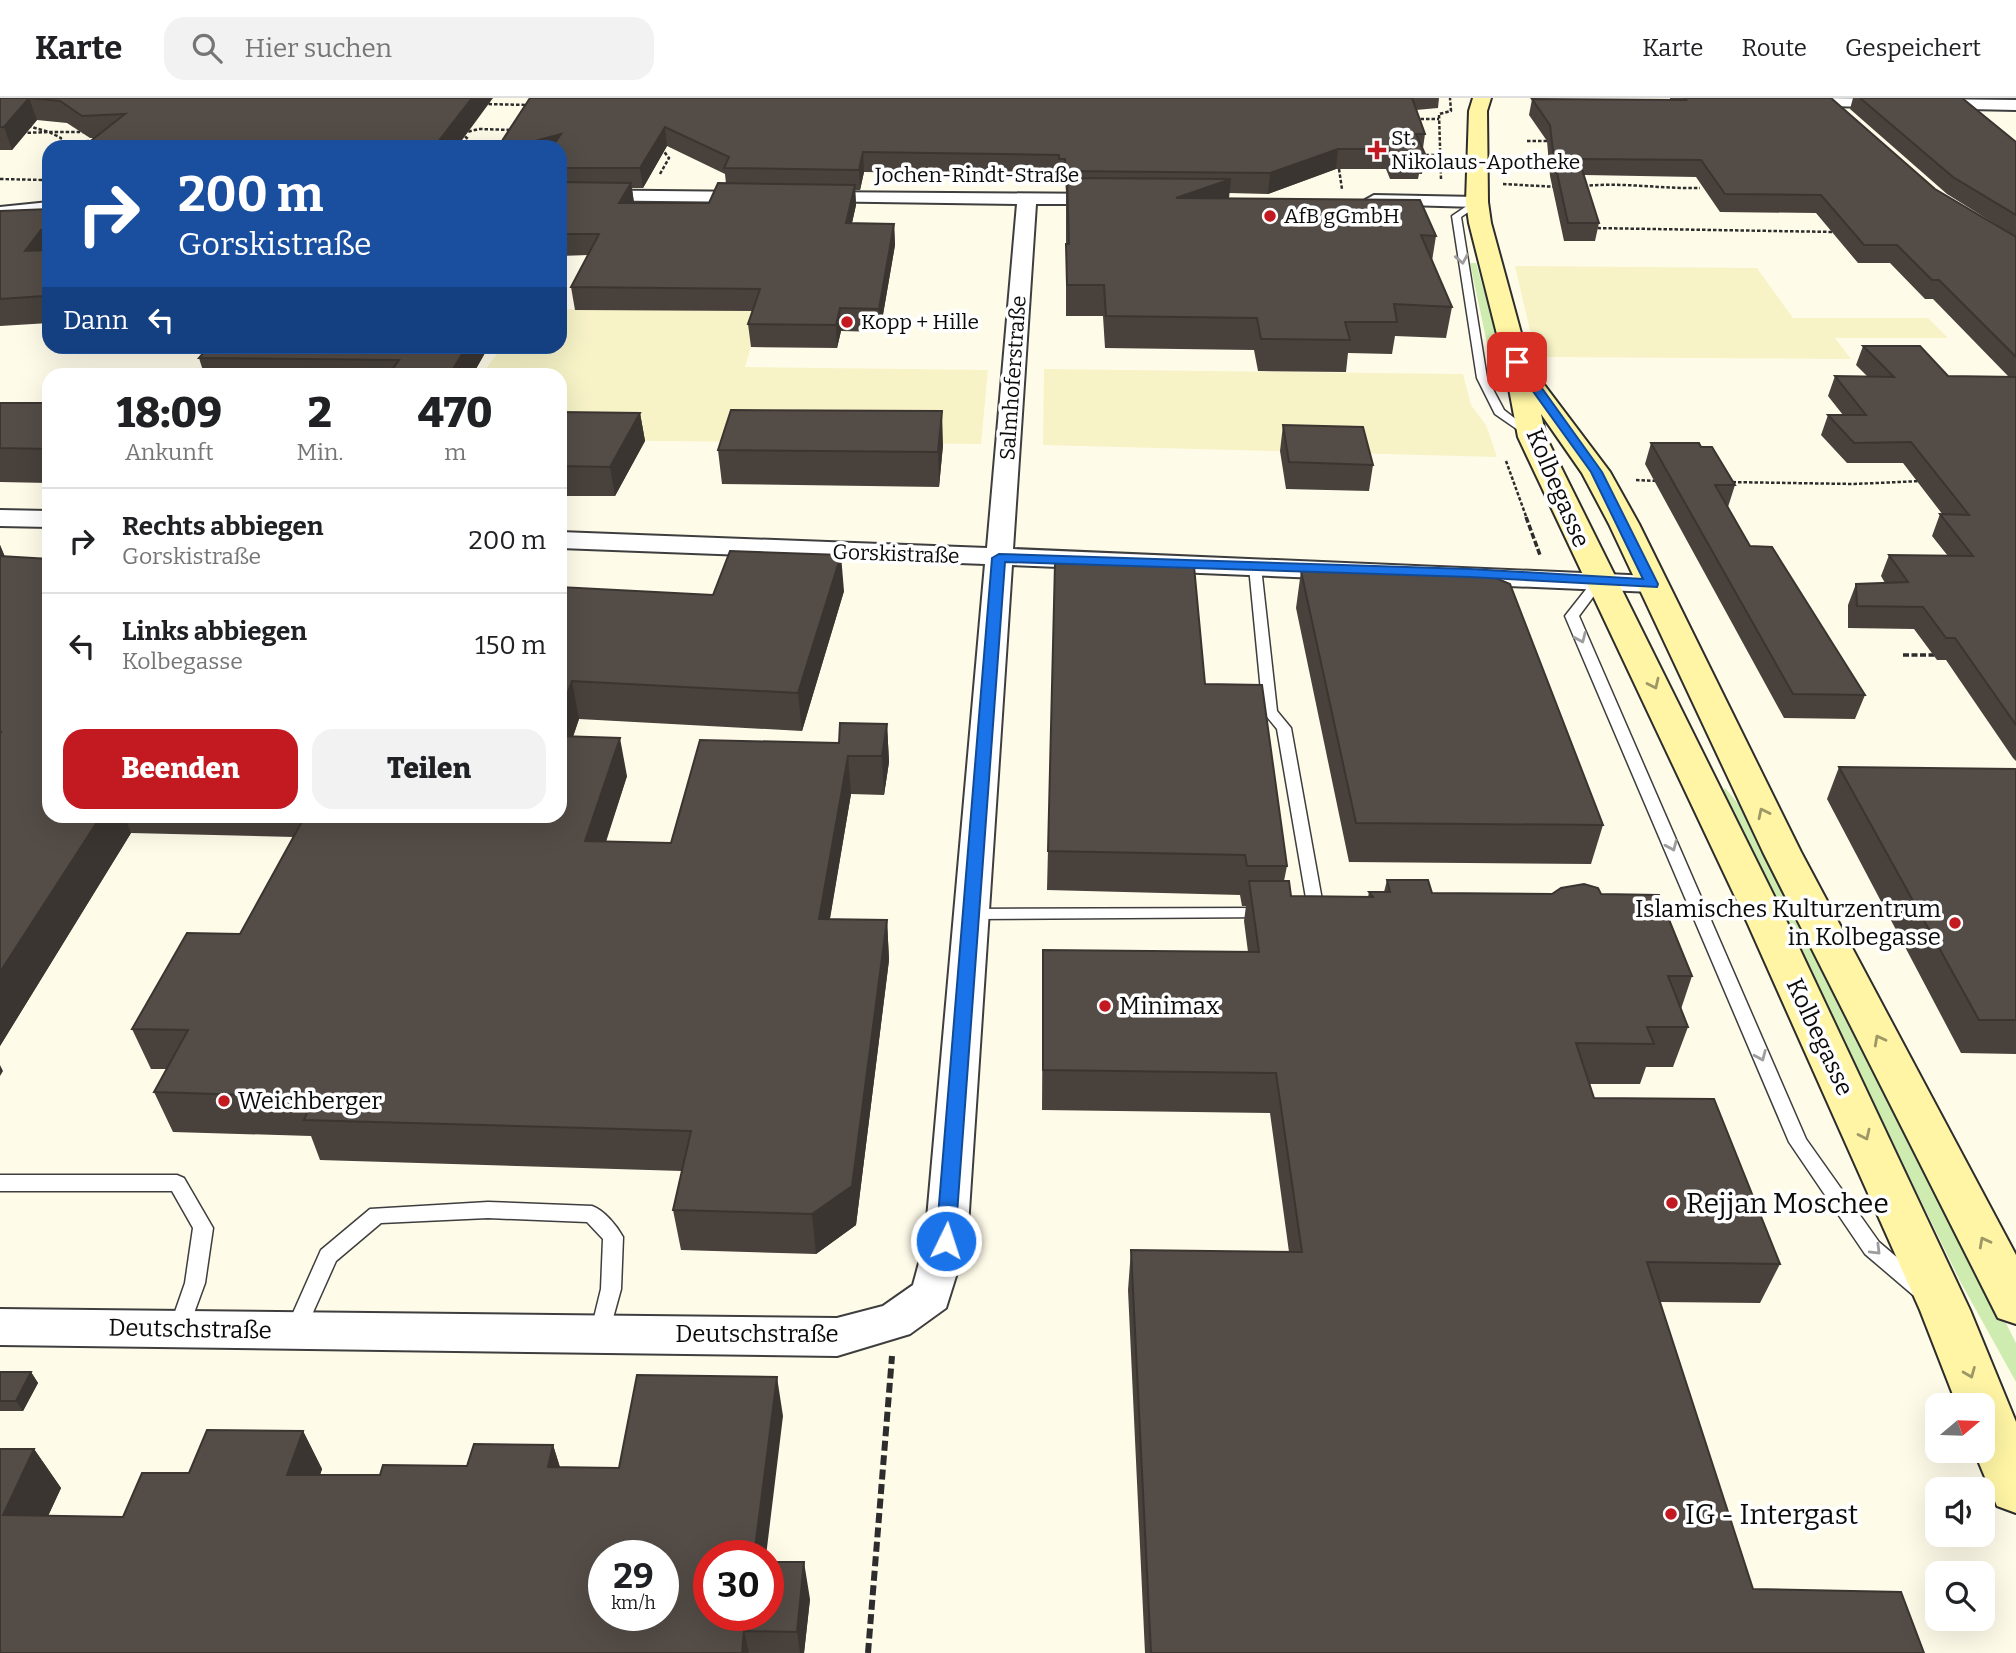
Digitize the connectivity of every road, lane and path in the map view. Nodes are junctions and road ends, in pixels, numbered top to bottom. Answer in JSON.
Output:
{"nodes":[{"id":1,"x":1450,"y":98,"type":"edge"},
{"id":2,"x":1482,"y":98,"type":"edge"},
{"id":3,"x":1824,"y":99,"type":"edge"},
{"id":4,"x":478,"y":104,"type":"dead end"},
{"id":5,"x":543,"y":105,"type":"edge"},
{"id":6,"x":2016,"y":105,"type":"edge"},
{"id":7,"x":1412,"y":119,"type":"edge"},
{"id":8,"x":1439,"y":120,"type":"junction"},
{"id":9,"x":1848,"y":122,"type":"edge"},
{"id":10,"x":28,"y":126,"type":"edge"},
{"id":11,"x":457,"y":128,"type":"edge"},
{"id":12,"x":517,"y":130,"type":"edge"},
{"id":13,"x":49,"y":132,"type":"junction"},
{"id":14,"x":85,"y":132,"type":"edge"},
{"id":15,"x":12,"y":133,"type":"edge"},
{"id":16,"x":462,"y":133,"type":"junction"},
{"id":17,"x":455,"y":135,"type":"edge"},
{"id":18,"x":60,"y":140,"type":"edge"},
{"id":19,"x":467,"y":140,"type":"edge"},
{"id":20,"x":1527,"y":141,"type":"dead end"},
{"id":21,"x":1562,"y":141,"type":"edge"},
{"id":22,"x":656,"y":148,"type":"edge"},
{"id":23,"x":1414,"y":155,"type":"edge"},
{"id":24,"x":1441,"y":155,"type":"junction"},
{"id":25,"x":1534,"y":161,"type":"dead end"},
{"id":26,"x":1559,"y":162,"type":"edge"},
{"id":27,"x":1415,"y":164,"type":"edge"},
{"id":28,"x":1441,"y":164,"type":"junction"},
{"id":29,"x":1339,"y":169,"type":"edge"},
{"id":30,"x":660,"y":175,"type":"dead end"},
{"id":31,"x":0,"y":179,"type":"edge"},
{"id":32,"x":42,"y":180,"type":"edge"},
{"id":33,"x":1503,"y":184,"type":"dead end"},
{"id":34,"x":1578,"y":186,"type":"edge"},
{"id":35,"x":1565,"y":187,"type":"edge"},
{"id":36,"x":1700,"y":188,"type":"dead end"},
{"id":37,"x":1441,"y":191,"type":"dead end"},
{"id":38,"x":1348,"y":194,"type":"joint"},
{"id":39,"x":567,"y":195,"type":"edge"},
{"id":40,"x":1027,"y":199,"type":"junction"},
{"id":41,"x":1125,"y":199,"type":"edge"},
{"id":42,"x":1477,"y":202,"type":"junction"},
{"id":43,"x":42,"y":209,"type":"edge"},
{"id":44,"x":0,"y":213,"type":"edge"},
{"id":45,"x":1591,"y":228,"type":"edge"},
{"id":46,"x":1836,"y":232,"type":"edge"},
{"id":47,"x":1517,"y":362,"type":"junction"},
{"id":48,"x":1532,"y":437,"type":"junction"},
{"id":49,"x":1628,"y":480,"type":"dead end"},
{"id":50,"x":1669,"y":481,"type":"edge"},
{"id":51,"x":1922,"y":481,"type":"dead end"},
{"id":52,"x":1723,"y":482,"type":"edge"},
{"id":53,"x":0,"y":518,"type":"edge"},
{"id":54,"x":42,"y":519,"type":"edge"},
{"id":55,"x":567,"y":540,"type":"edge"},
{"id":56,"x":999,"y":558,"type":"junction"},
{"id":57,"x":1255,"y":566,"type":"junction"},
{"id":58,"x":1599,"y":581,"type":"junction"},
{"id":59,"x":1652,"y":584,"type":"junction"},
{"id":60,"x":1903,"y":655,"type":"dead end"},
{"id":61,"x":1941,"y":655,"type":"edge"},
{"id":62,"x":969,"y":914,"type":"junction"},
{"id":63,"x":0,"y":1183,"type":"edge"},
{"id":64,"x":2016,"y":1303,"type":"edge"},
{"id":65,"x":1945,"y":1310,"type":"junction"},
{"id":66,"x":895,"y":1321,"type":"junction"},
{"id":67,"x":0,"y":1327,"type":"edge"},
{"id":68,"x":179,"y":1329,"type":"junction"},
{"id":69,"x":295,"y":1331,"type":"junction"},
{"id":70,"x":600,"y":1334,"type":"junction"},
{"id":71,"x":2016,"y":1488,"type":"edge"},
{"id":72,"x":868,"y":1653,"type":"edge"}],
"edges":[{"from":1,"to":8,"type":"path"},
{"from":2,"to":42,"type":"main road","name":"Kolbegasse"},
{"from":3,"to":6,"type":"street"},
{"from":3,"to":9,"type":"main road"},
{"from":4,"to":5,"type":"path"},
{"from":7,"to":8,"type":"path"},
{"from":8,"to":24,"type":"path"},
{"from":10,"to":13,"type":"path"},
{"from":11,"to":16,"type":"path"},
{"from":12,"to":16,"type":"path"},
{"from":13,"to":14,"type":"path"},
{"from":13,"to":15,"type":"path"},
{"from":13,"to":18,"type":"path"},
{"from":16,"to":17,"type":"path"},
{"from":16,"to":19,"type":"path"},
{"from":20,"to":21,"type":"path"},
{"from":22,"to":30,"type":"path"},
{"from":23,"to":24,"type":"path"},
{"from":24,"to":28,"type":"path"},
{"from":25,"to":26,"type":"path"},
{"from":27,"to":28,"type":"path"},
{"from":28,"to":37,"type":"path"},
{"from":29,"to":38,"type":"path"},
{"from":31,"to":32,"type":"path"},
{"from":33,"to":35,"type":"path"},
{"from":34,"to":36,"type":"path"},
{"from":38,"to":42,"type":"street"},
{"from":39,"to":40,"type":"street","name":"Jochen-Rindt-Straße"},
{"from":40,"to":41,"type":"street","name":"Jochen-Rindt-Straße"},
{"from":40,"to":56,"type":"street","name":"Salmhoferstraße"},
{"from":42,"to":47,"type":"main road","name":"Kolbegasse"},
{"from":42,"to":48,"type":"lane","one_way":true},
{"from":43,"to":44,"type":"street"},
{"from":45,"to":46,"type":"path"},
{"from":47,"to":48,"type":"main road","name":"Kolbegasse"},
{"from":47,"to":59,"type":"main road","name":"Kolbegasse"},
{"from":48,"to":58,"type":"main road","name":"Kolbegasse"},
{"from":49,"to":50,"type":"path"},
{"from":51,"to":52,"type":"path"},
{"from":53,"to":54,"type":"street"},
{"from":55,"to":56,"type":"street","name":"Gorskistraße"},
{"from":56,"to":57,"type":"street","name":"Gorskistraße"},
{"from":56,"to":62,"type":"street","name":"Deutschstraße"},
{"from":57,"to":58,"type":"street","name":"Gorskistraße"},
{"from":57,"to":62,"type":"lane"},
{"from":58,"to":59,"type":"street","name":"Gorskistraße"},
{"from":58,"to":65,"type":"main road","name":"Kolbegasse","one_way":true},
{"from":58,"to":65,"type":"lane","one_way":true},
{"from":64,"to":59,"type":"main road","name":"Kolbegasse","one_way":true},
{"from":60,"to":61,"type":"path"},
{"from":62,"to":66,"type":"street","name":"Deutschstraße"},
{"from":63,"to":68,"type":"lane"},
{"from":65,"to":71,"type":"main road","name":"Kolbegasse","one_way":true},
{"from":66,"to":70,"type":"street","name":"Deutschstraße"},
{"from":66,"to":72,"type":"path"},
{"from":67,"to":68,"type":"street","name":"Deutschstraße"},
{"from":68,"to":69,"type":"street","name":"Deutschstraße"},
{"from":69,"to":70,"type":"street","name":"Deutschstraße"},
{"from":69,"to":70,"type":"lane"}]}
